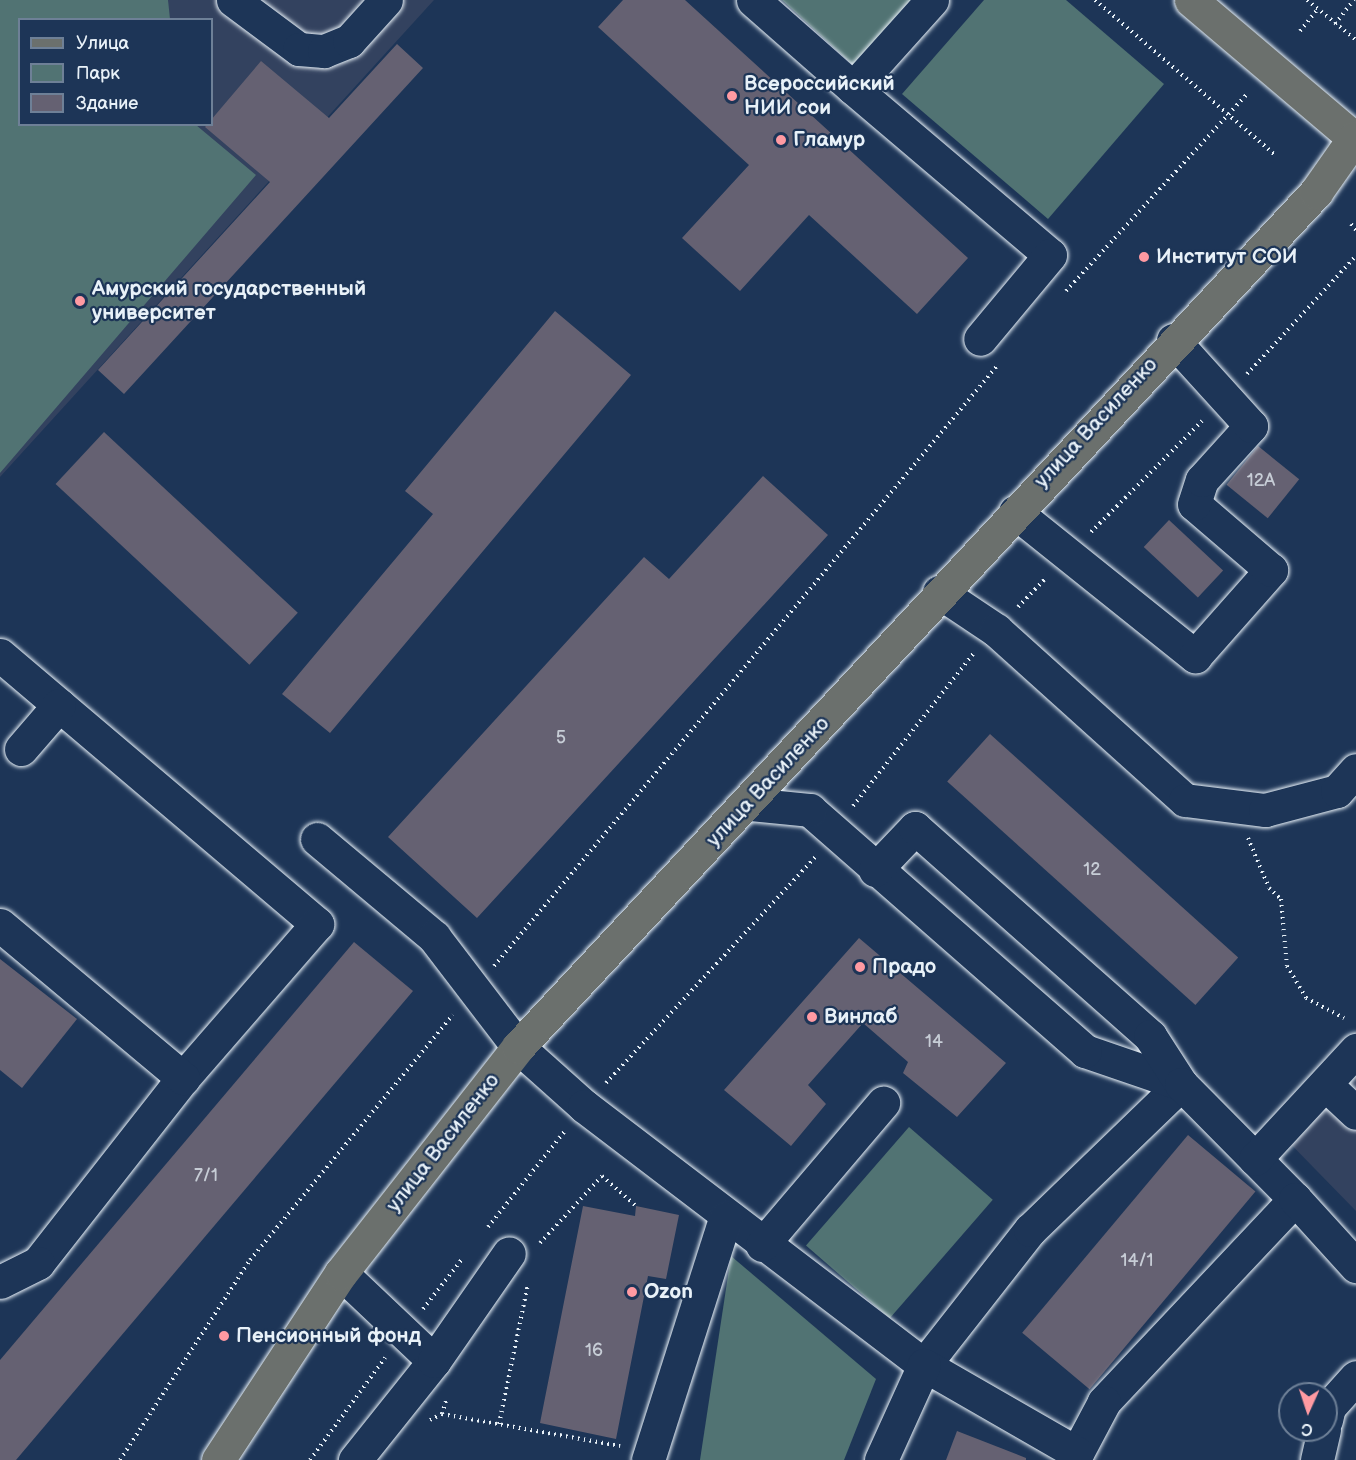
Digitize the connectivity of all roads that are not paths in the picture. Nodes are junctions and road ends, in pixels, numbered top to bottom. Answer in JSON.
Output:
{"nodes":[{"id":1,"x":233,"y":0,"type":"edge"},
{"id":2,"x":386,"y":0,"type":"edge"},
{"id":3,"x":753,"y":0,"type":"edge"},
{"id":4,"x":932,"y":0,"type":"edge"},
{"id":5,"x":1191,"y":0,"type":"edge"},
{"id":6,"x":853,"y":88,"type":"junction"},
{"id":7,"x":1355,"y":137,"type":"edge"},
{"id":8,"x":1173,"y":340,"type":"junction"},
{"id":9,"x":991,"y":350,"type":"road end"},
{"id":10,"x":1015,"y":512,"type":"junction"},
{"id":11,"x":939,"y":592,"type":"junction"},
{"id":12,"x":0,"y":655,"type":"edge"},
{"id":13,"x":58,"y":705,"type":"junction"},
{"id":14,"x":21,"y":749,"type":"dead end"},
{"id":15,"x":1350,"y":790,"type":"edge"},
{"id":16,"x":749,"y":804,"type":"junction"},
{"id":17,"x":317,"y":839,"type":"dead end"},
{"id":18,"x":875,"y":870,"type":"junction"},
{"id":19,"x":0,"y":925,"type":"edge"},
{"id":20,"x":518,"y":1047,"type":"junction"},
{"id":21,"x":1356,"y":1050,"type":"edge"},
{"id":22,"x":183,"y":1078,"type":"junction"},
{"id":23,"x":1181,"y":1084,"type":"junction"},
{"id":24,"x":1324,"y":1084,"type":"junction"},
{"id":25,"x":883,"y":1103,"type":"dead end"},
{"id":26,"x":1356,"y":1113,"type":"edge"},
{"id":27,"x":1255,"y":1159,"type":"junction"},
{"id":28,"x":1295,"y":1199,"type":"junction"},
{"id":29,"x":725,"y":1218,"type":"junction"},
{"id":30,"x":762,"y":1245,"type":"junction"},
{"id":31,"x":522,"y":1250,"type":"road end"},
{"id":32,"x":1356,"y":1266,"type":"edge"},
{"id":33,"x":341,"y":1273,"type":"junction"},
{"id":34,"x":0,"y":1282,"type":"edge"},
{"id":35,"x":434,"y":1361,"type":"junction"},
{"id":36,"x":924,"y":1365,"type":"junction"},
{"id":37,"x":1356,"y":1377,"type":"edge"},
{"id":38,"x":1338,"y":1397,"type":"edge"},
{"id":39,"x":1321,"y":1442,"type":"edge"},
{"id":40,"x":649,"y":1456,"type":"edge"},
{"id":41,"x":1085,"y":1458,"type":"edge"},
{"id":42,"x":218,"y":1460,"type":"edge"},
{"id":43,"x":355,"y":1460,"type":"edge"},
{"id":44,"x":881,"y":1460,"type":"edge"},
{"id":45,"x":1317,"y":1460,"type":"edge"}],
"edges":[{"from":1,"to":2,"type":"lane"},
{"from":3,"to":6,"type":"lane"},
{"from":4,"to":6,"type":"lane"},
{"from":5,"to":7,"type":"main road"},
{"from":6,"to":9,"type":"lane"},
{"from":7,"to":8,"type":"main road","name":"улица Василенко"},
{"from":8,"to":10,"type":"main road","name":"улица Василенко"},
{"from":8,"to":10,"type":"lane"},
{"from":10,"to":11,"type":"main road","name":"улица Василенко"},
{"from":11,"to":15,"type":"lane"},
{"from":11,"to":16,"type":"main road","name":"улица Василенко"},
{"from":12,"to":13,"type":"lane"},
{"from":13,"to":14,"type":"lane"},
{"from":13,"to":22,"type":"lane"},
{"from":16,"to":18,"type":"lane"},
{"from":16,"to":20,"type":"main road","name":"улица Василенко"},
{"from":17,"to":20,"type":"lane"},
{"from":18,"to":23,"type":"lane"},
{"from":18,"to":23,"type":"lane"},
{"from":19,"to":22,"type":"lane"},
{"from":20,"to":29,"type":"lane"},
{"from":20,"to":33,"type":"main road","name":"улица Василенко"},
{"from":21,"to":24,"type":"lane"},
{"from":22,"to":34,"type":"lane"},
{"from":23,"to":27,"type":"lane"},
{"from":23,"to":36,"type":"lane"},
{"from":24,"to":26,"type":"lane"},
{"from":24,"to":27,"type":"lane"},
{"from":25,"to":30,"type":"lane"},
{"from":27,"to":28,"type":"lane"},
{"from":28,"to":32,"type":"lane"},
{"from":28,"to":41,"type":"lane"},
{"from":29,"to":30,"type":"lane"},
{"from":29,"to":40,"type":"lane"},
{"from":30,"to":36,"type":"lane"},
{"from":31,"to":35,"type":"lane"},
{"from":33,"to":35,"type":"lane"},
{"from":33,"to":42,"type":"main road","name":"улица Василенко"},
{"from":35,"to":43,"type":"lane"},
{"from":36,"to":41,"type":"lane"},
{"from":36,"to":44,"type":"lane"},
{"from":37,"to":38,"type":"lane"},
{"from":39,"to":45,"type":"lane"}]}
